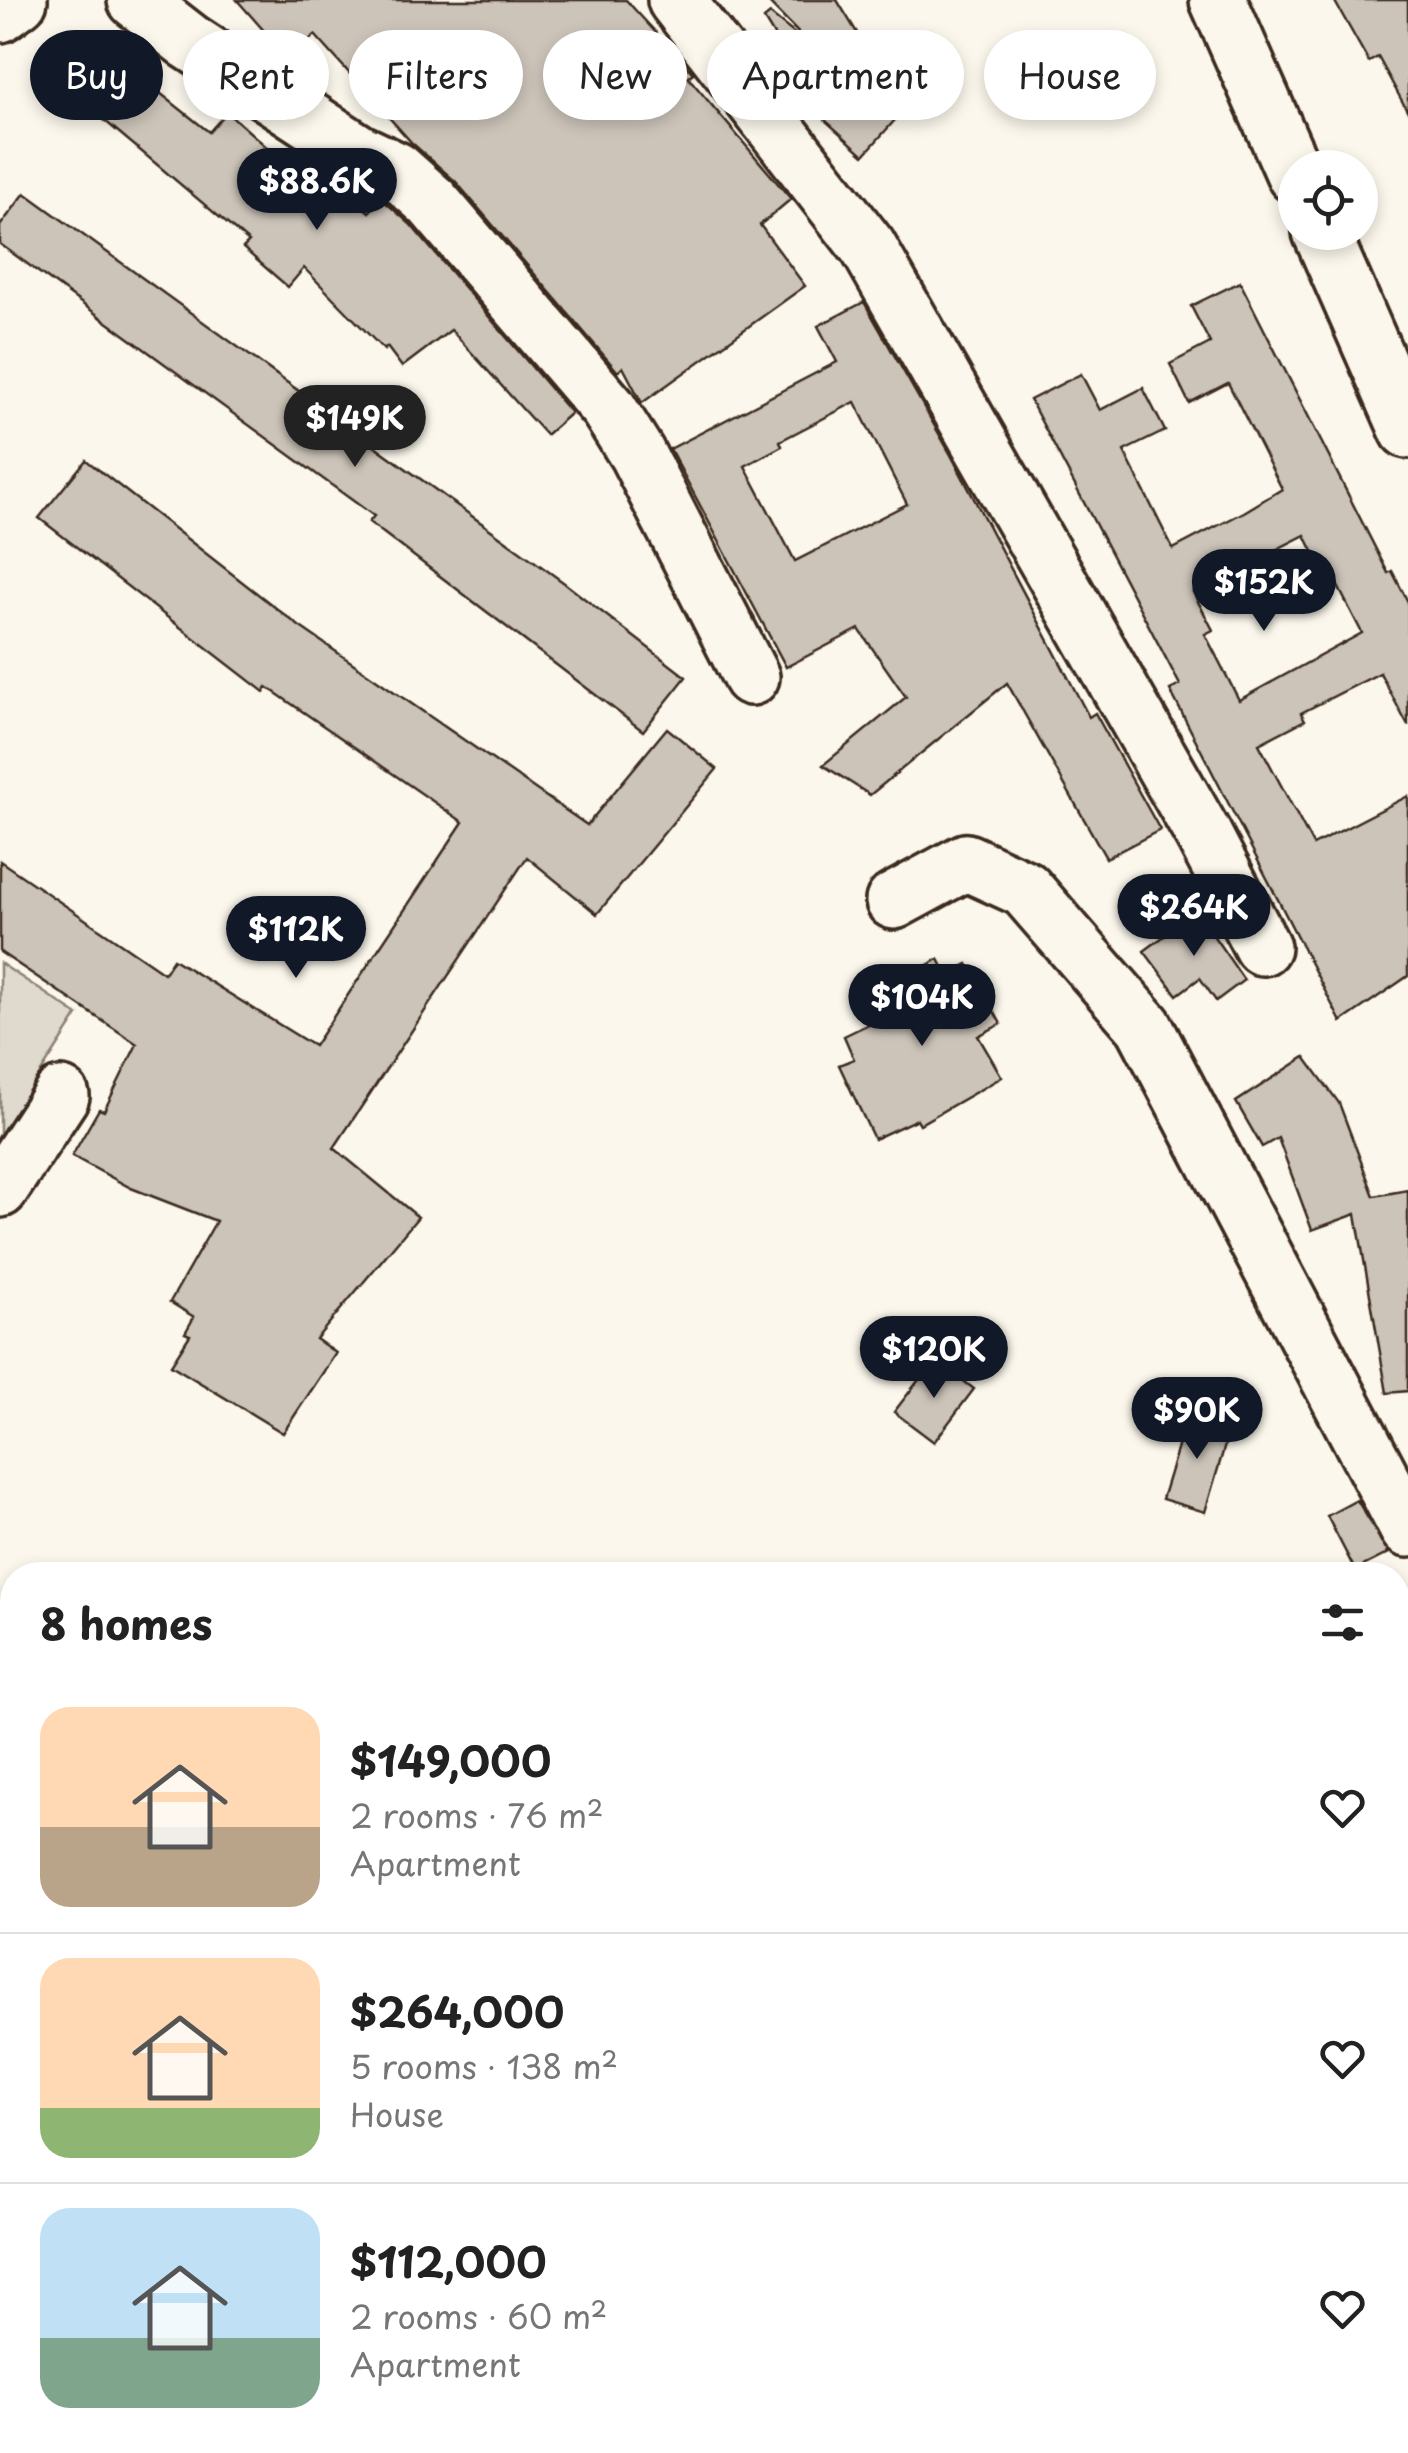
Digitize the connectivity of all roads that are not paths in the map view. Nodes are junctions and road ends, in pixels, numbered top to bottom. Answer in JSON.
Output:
{"nodes":[{"id":1,"x":19,"y":0,"type":"edge"},
{"id":2,"x":136,"y":0,"type":"edge"},
{"id":3,"x":676,"y":0,"type":"edge"},
{"id":4,"x":1218,"y":0,"type":"edge"},
{"id":5,"x":0,"y":14,"type":"edge"},
{"id":6,"x":1284,"y":150,"type":"edge"},
{"id":7,"x":1328,"y":250,"type":"edge"},
{"id":8,"x":1408,"y":430,"type":"edge"},
{"id":9,"x":751,"y":677,"type":"dead end"},
{"id":10,"x":894,"y":901,"type":"dead end"},
{"id":11,"x":1262,"y":947,"type":"dead end"},
{"id":12,"x":61,"y":1096,"type":"dead end"},
{"id":13,"x":0,"y":1189,"type":"edge"},
{"id":14,"x":1408,"y":1530,"type":"edge"}],
"edges":[{"from":1,"to":5,"type":"street"},
{"from":2,"to":9,"type":"street"},
{"from":3,"to":11,"type":"street"},
{"from":4,"to":6,"type":"street"},
{"from":7,"to":8,"type":"street"},
{"from":10,"to":14,"type":"street"},
{"from":12,"to":13,"type":"street"}]}
